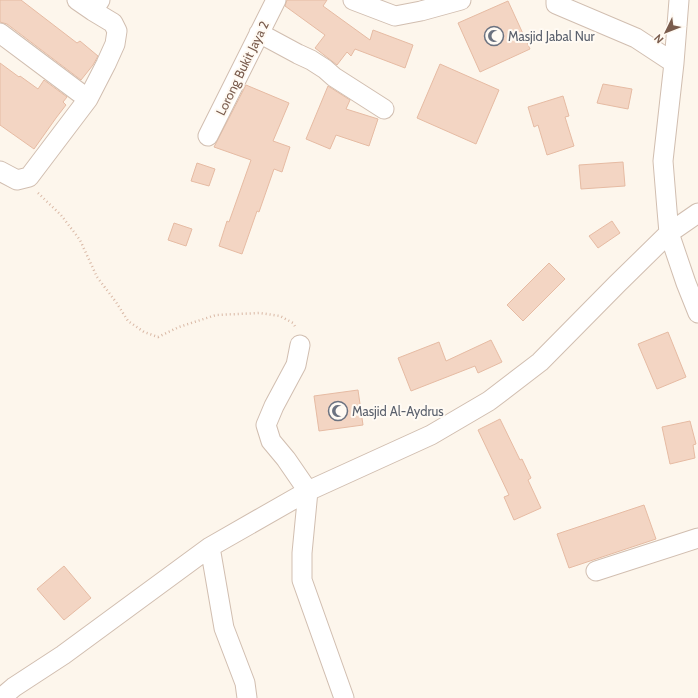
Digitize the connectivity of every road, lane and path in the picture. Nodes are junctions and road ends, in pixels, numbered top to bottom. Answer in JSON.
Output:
{"nodes":[{"id":1,"x":276,"y":0,"type":"edge"},
{"id":2,"x":353,"y":0,"type":"edge"},
{"id":3,"x":461,"y":0,"type":"edge"},
{"id":4,"x":679,"y":0,"type":"edge"},
{"id":5,"x":552,"y":1,"type":"edge"},
{"id":6,"x":88,"y":4,"type":"edge"},
{"id":7,"x":0,"y":33,"type":"edge"},
{"id":8,"x":260,"y":33,"type":"junction"},
{"id":9,"x":674,"y":63,"type":"junction"},
{"id":10,"x":88,"y":99,"type":"junction"},
{"id":11,"x":384,"y":109,"type":"dead end"},
{"id":12,"x":208,"y":136,"type":"dead end"},
{"id":13,"x":0,"y":172,"type":"edge"},
{"id":14,"x":29,"y":177,"type":"junction"},
{"id":15,"x":698,"y":213,"type":"edge"},
{"id":16,"x":669,"y":233,"type":"junction"},
{"id":17,"x":698,"y":313,"type":"edge"},
{"id":18,"x":300,"y":345,"type":"joint"},
{"id":19,"x":308,"y":491,"type":"junction"},
{"id":20,"x":698,"y":538,"type":"edge"},
{"id":21,"x":210,"y":547,"type":"junction"},
{"id":22,"x":596,"y":571,"type":"dead end"},
{"id":23,"x":1,"y":698,"type":"edge"},
{"id":24,"x":247,"y":698,"type":"edge"},
{"id":25,"x":344,"y":698,"type":"edge"}],
"edges":[{"from":1,"to":8,"type":"street","name":"Lorong Bukit Jaya 2"},
{"from":2,"to":3,"type":"street"},
{"from":4,"to":9,"type":"street"},
{"from":5,"to":9,"type":"street"},
{"from":6,"to":10,"type":"street"},
{"from":7,"to":10,"type":"street"},
{"from":8,"to":11,"type":"street"},
{"from":8,"to":12,"type":"street","name":"Lorong Bukit Jaya 2"},
{"from":9,"to":16,"type":"street"},
{"from":10,"to":14,"type":"street"},
{"from":13,"to":14,"type":"street"},
{"from":14,"to":18,"type":"path"},
{"from":15,"to":16,"type":"street"},
{"from":16,"to":17,"type":"street"},
{"from":16,"to":19,"type":"street"},
{"from":18,"to":19,"type":"street"},
{"from":19,"to":21,"type":"street"},
{"from":19,"to":25,"type":"street"},
{"from":20,"to":22,"type":"street"},
{"from":21,"to":23,"type":"street"},
{"from":21,"to":24,"type":"street"}]}
